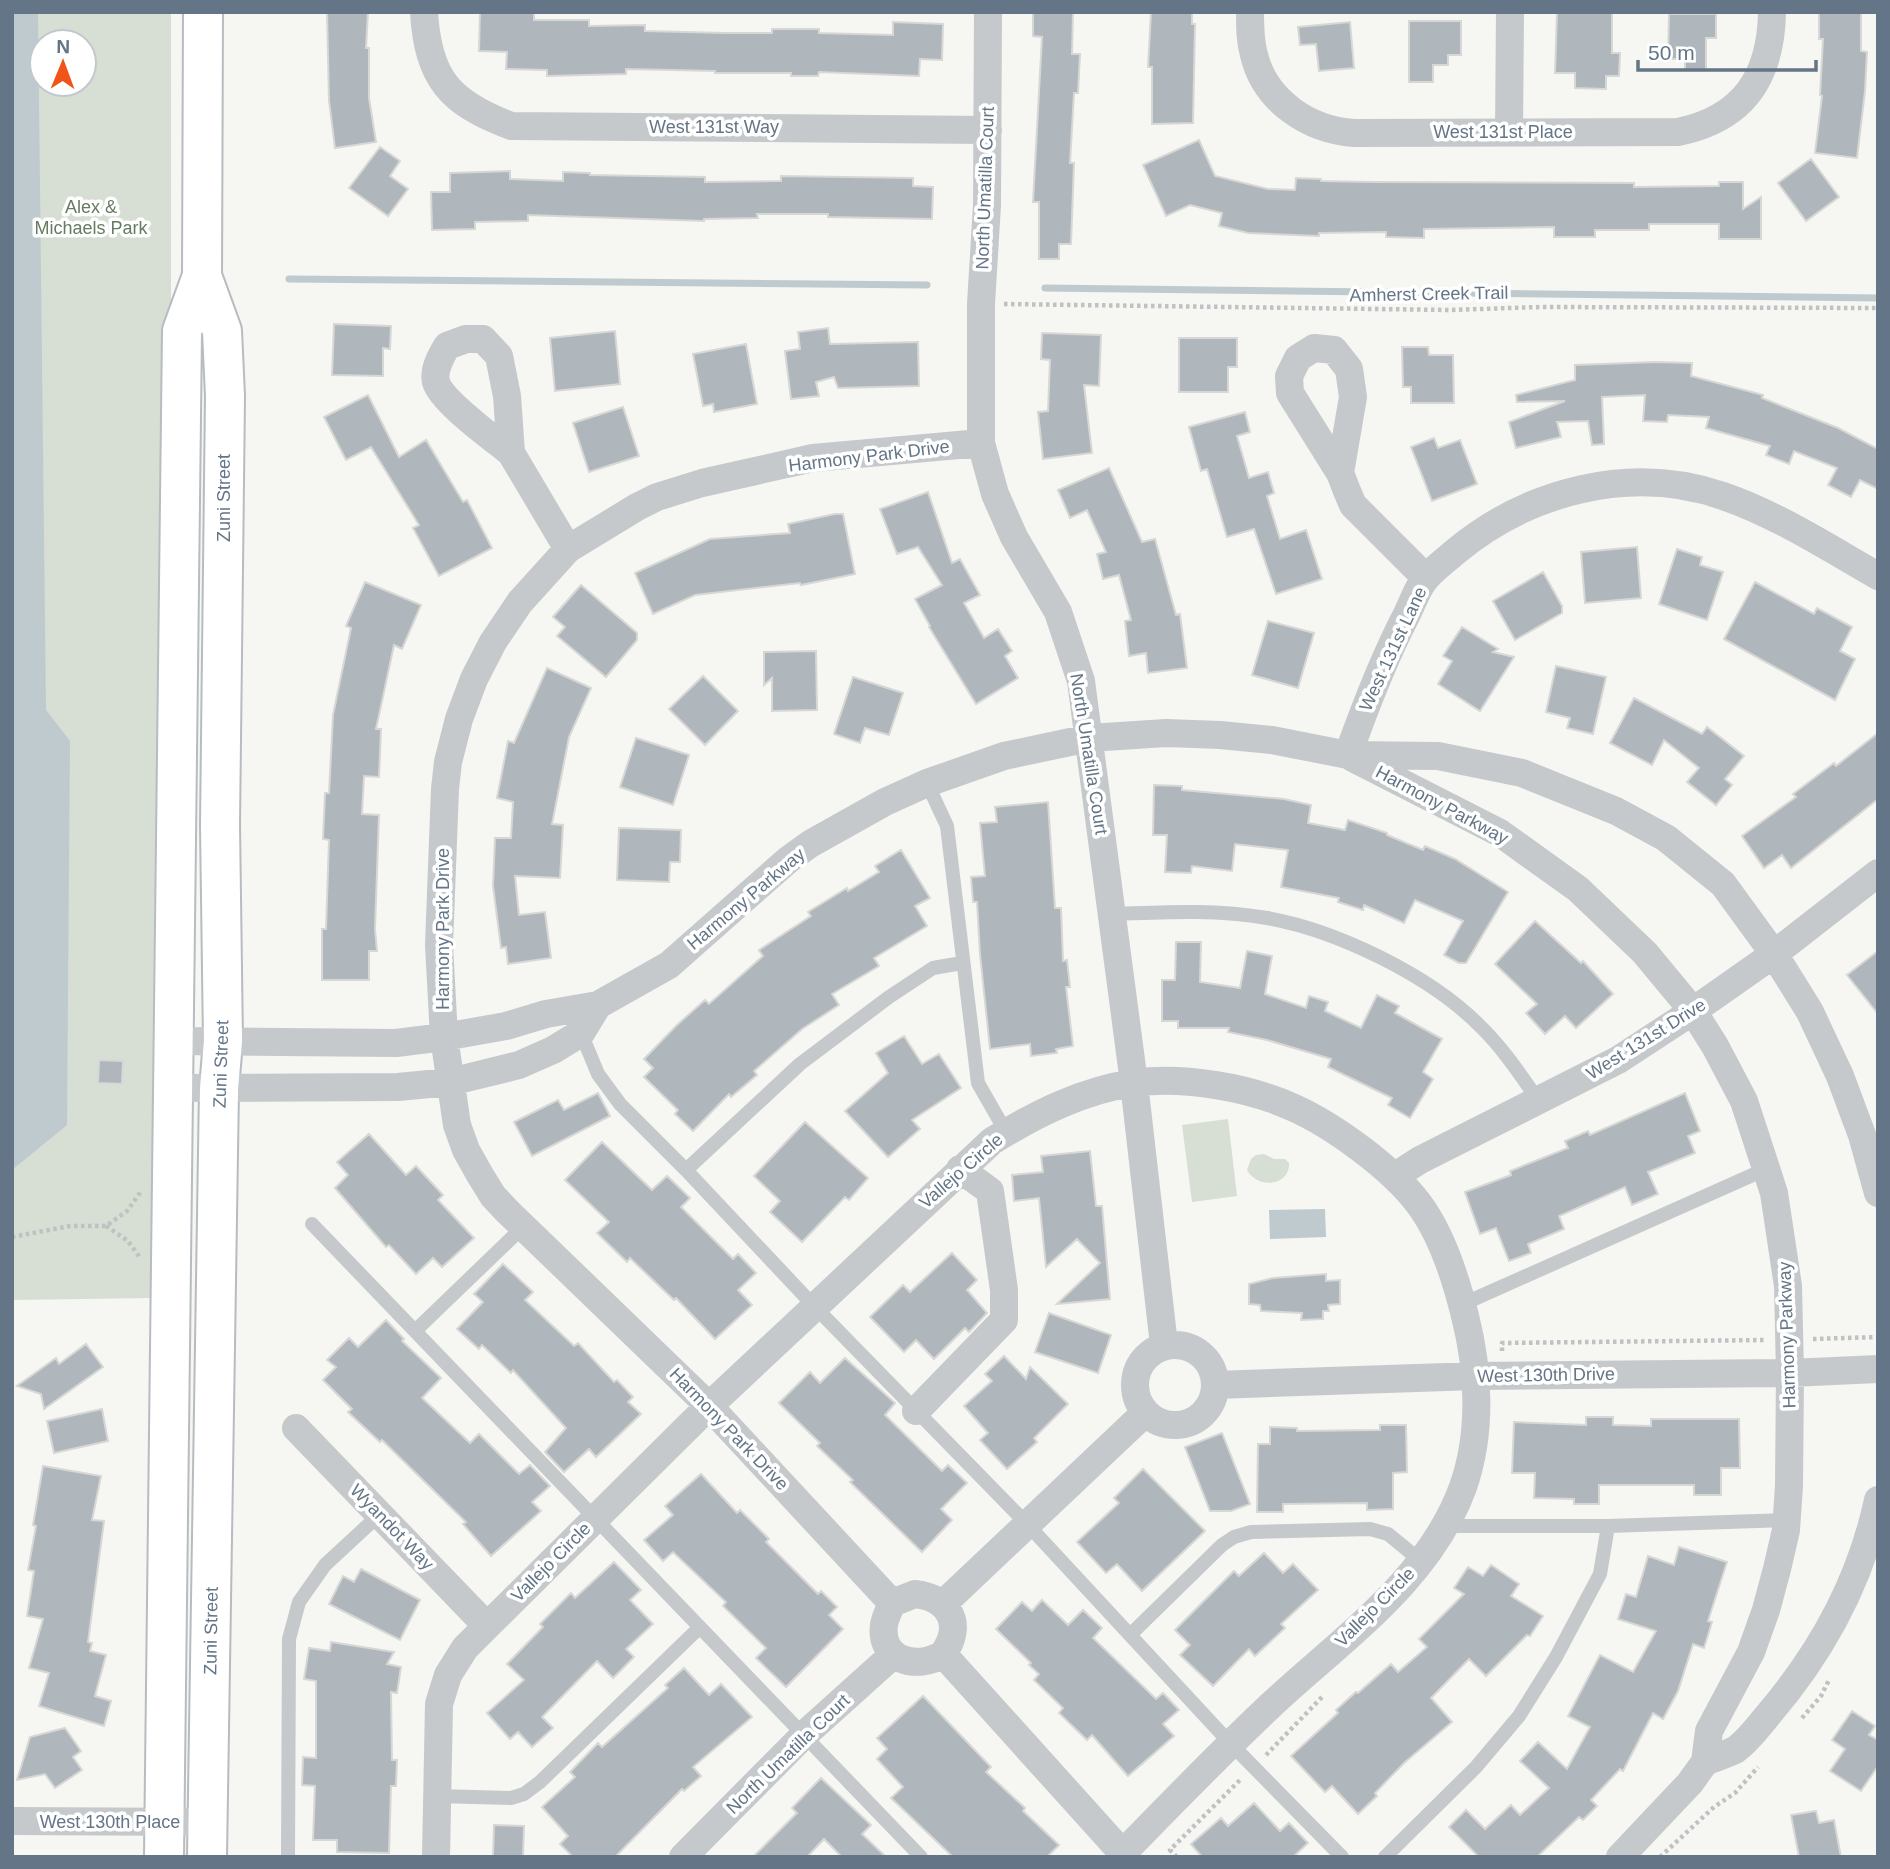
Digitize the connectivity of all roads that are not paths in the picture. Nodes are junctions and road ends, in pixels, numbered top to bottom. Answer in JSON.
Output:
{"nodes":[{"id":1,"x":203,"y":12,"type":"edge"},
{"id":2,"x":424,"y":12,"type":"edge"},
{"id":3,"x":988,"y":12,"type":"edge"},
{"id":4,"x":1250,"y":12,"type":"edge"},
{"id":5,"x":1510,"y":12,"type":"edge"},
{"id":6,"x":1772,"y":12,"type":"edge"},
{"id":7,"x":988,"y":130,"type":"junction"},
{"id":8,"x":1509,"y":132,"type":"junction"},
{"id":9,"x":202,"y":276,"type":"junction"},
{"id":10,"x":981,"y":443,"type":"junction"},
{"id":11,"x":511,"y":453,"type":"dead end"},
{"id":12,"x":1340,"y":473,"type":"dead end"},
{"id":13,"x":568,"y":549,"type":"junction"},
{"id":14,"x":1878,"y":576,"type":"edge"},
{"id":15,"x":1426,"y":578,"type":"junction"},
{"id":16,"x":1089,"y":738,"type":"junction"},
{"id":17,"x":1348,"y":755,"type":"junction"},
{"id":18,"x":927,"y":783,"type":"junction"},
{"id":19,"x":1878,"y":873,"type":"edge"},
{"id":20,"x":1112,"y":914,"type":"junction"},
{"id":21,"x":1774,"y":954,"type":"junction"},
{"id":22,"x":962,"y":963,"type":"junction"},
{"id":23,"x":598,"y":1005,"type":"junction"},
{"id":24,"x":1693,"y":1012,"type":"junction"},
{"id":25,"x":581,"y":1033,"type":"junction"},
{"id":26,"x":444,"y":1037,"type":"junction"},
{"id":27,"x":173,"y":1041,"type":"junction"},
{"id":28,"x":223,"y":1041,"type":"junction"},
{"id":29,"x":450,"y":1082,"type":"junction"},
{"id":30,"x":1135,"y":1083,"type":"junction"},
{"id":31,"x":173,"y":1088,"type":"junction"},
{"id":32,"x":219,"y":1089,"type":"junction"},
{"id":33,"x":1538,"y":1100,"type":"junction"},
{"id":34,"x":1006,"y":1132,"type":"junction"},
{"id":35,"x":960,"y":1169,"type":"junction"},
{"id":36,"x":1766,"y":1169,"type":"junction"},
{"id":37,"x":686,"y":1170,"type":"junction"},
{"id":38,"x":1395,"y":1176,"type":"junction"},
{"id":39,"x":1878,"y":1193,"type":"edge"},
{"id":40,"x":312,"y":1224,"type":"dead end"},
{"id":41,"x":524,"y":1226,"type":"junction"},
{"id":42,"x":1463,"y":1304,"type":"junction"},
{"id":43,"x":814,"y":1307,"type":"junction"},
{"id":44,"x":415,"y":1331,"type":"junction"},
{"id":45,"x":1164,"y":1345,"type":"junction"},
{"id":46,"x":1878,"y":1369,"type":"edge"},
{"id":47,"x":1790,"y":1373,"type":"junction"},
{"id":48,"x":1475,"y":1376,"type":"junction"},
{"id":49,"x":1215,"y":1385,"type":"junction"},
{"id":50,"x":709,"y":1406,"type":"junction"},
{"id":51,"x":916,"y":1410,"type":"junction"},
{"id":52,"x":1145,"y":1413,"type":"junction"},
{"id":53,"x":296,"y":1427,"type":"dead end"},
{"id":54,"x":1878,"y":1500,"type":"edge"},
{"id":55,"x":380,"y":1514,"type":"junction"},
{"id":56,"x":595,"y":1519,"type":"junction"},
{"id":57,"x":1787,"y":1520,"type":"junction"},
{"id":58,"x":1028,"y":1525,"type":"junction"},
{"id":59,"x":1443,"y":1526,"type":"junction"},
{"id":60,"x":1608,"y":1526,"type":"junction"},
{"id":61,"x":1421,"y":1561,"type":"junction"},
{"id":62,"x":892,"y":1604,"type":"junction"},
{"id":63,"x":943,"y":1604,"type":"junction"},
{"id":64,"x":487,"y":1626,"type":"junction"},
{"id":65,"x":700,"y":1627,"type":"junction"},
{"id":66,"x":1130,"y":1635,"type":"junction"},
{"id":67,"x":894,"y":1654,"type":"junction"},
{"id":68,"x":943,"y":1654,"type":"junction"},
{"id":69,"x":804,"y":1735,"type":"junction"},
{"id":70,"x":1231,"y":1744,"type":"junction"},
{"id":71,"x":1704,"y":1762,"type":"junction"},
{"id":72,"x":438,"y":1796,"type":"junction"},
{"id":73,"x":12,"y":1821,"type":"edge"},
{"id":74,"x":164,"y":1840,"type":"edge"},
{"id":75,"x":207,"y":1840,"type":"edge"},
{"id":76,"x":911,"y":1853,"type":"edge"},
{"id":77,"x":1122,"y":1856,"type":"edge"},
{"id":78,"x":288,"y":1857,"type":"edge"},
{"id":79,"x":436,"y":1857,"type":"edge"},
{"id":80,"x":683,"y":1857,"type":"edge"},
{"id":81,"x":1342,"y":1857,"type":"edge"},
{"id":82,"x":1385,"y":1857,"type":"edge"},
{"id":83,"x":1620,"y":1857,"type":"edge"}],
"edges":[{"from":1,"to":9,"type":"main road","name":"Zuni Street"},
{"from":2,"to":7,"type":"street","name":"West 131st Way"},
{"from":3,"to":7,"type":"street","name":"North Umatilla Court"},
{"from":4,"to":8,"type":"street","name":"West 131st Place"},
{"from":5,"to":8,"type":"street"},
{"from":6,"to":8,"type":"street","name":"West 131st Place"},
{"from":7,"to":10,"type":"street","name":"North Umatilla Court"},
{"from":9,"to":27,"type":"main road","name":"Zuni Street"},
{"from":9,"to":28,"type":"main road","name":"Zuni Street"},
{"from":10,"to":13,"type":"street","name":"Harmony Park Drive"},
{"from":10,"to":16,"type":"street","name":"North Umatilla Court"},
{"from":11,"to":13,"type":"street"},
{"from":12,"to":15,"type":"street"},
{"from":13,"to":26,"type":"street","name":"Harmony Park Drive"},
{"from":14,"to":15,"type":"street","name":"West 131st Lane"},
{"from":15,"to":17,"type":"street","name":"West 131st Lane"},
{"from":16,"to":17,"type":"street","name":"Harmony Parkway"},
{"from":16,"to":18,"type":"street","name":"Harmony Parkway"},
{"from":16,"to":20,"type":"street","name":"North Umatilla Court"},
{"from":17,"to":21,"type":"street","name":"Harmony Parkway"},
{"from":17,"to":24,"type":"street","name":"Harmony Parkway"},
{"from":18,"to":22,"type":"lane"},
{"from":18,"to":23,"type":"street","name":"Harmony Parkway"},
{"from":19,"to":21,"type":"street","name":"West 131st Drive"},
{"from":20,"to":30,"type":"street","name":"North Umatilla Court"},
{"from":20,"to":33,"type":"lane"},
{"from":21,"to":24,"type":"street","name":"West 131st Drive"},
{"from":21,"to":39,"type":"street","name":"Harmony Parkway"},
{"from":22,"to":34,"type":"lane"},
{"from":22,"to":37,"type":"lane"},
{"from":23,"to":25,"type":"street","name":"Harmony Parkway"},
{"from":23,"to":26,"type":"street","name":"Harmony Parkway"},
{"from":24,"to":33,"type":"street","name":"West 131st Drive"},
{"from":24,"to":36,"type":"street","name":"Harmony Parkway"},
{"from":25,"to":29,"type":"street","name":"Harmony Parkway"},
{"from":25,"to":37,"type":"lane"},
{"from":26,"to":28,"type":"street","name":"Harmony Parkway"},
{"from":26,"to":29,"type":"street","name":"Harmony Park Drive"},
{"from":27,"to":28,"type":"street","name":"Harmony Parkway"},
{"from":27,"to":31,"type":"main road","name":"Zuni Street"},
{"from":28,"to":32,"type":"main road","name":"Zuni Street"},
{"from":29,"to":32,"type":"street","name":"Harmony Parkway"},
{"from":29,"to":41,"type":"street","name":"Harmony Park Drive"},
{"from":30,"to":34,"type":"street","name":"Vallejo Circle"},
{"from":30,"to":38,"type":"street","name":"Vallejo Circle"},
{"from":30,"to":45,"type":"street","name":"North Umatilla Court"},
{"from":31,"to":32,"type":"street","name":"Harmony Parkway"},
{"from":31,"to":74,"type":"main road","name":"Zuni Street"},
{"from":32,"to":75,"type":"main road","name":"Zuni Street"},
{"from":33,"to":38,"type":"street","name":"West 131st Drive"},
{"from":34,"to":35,"type":"street","name":"Vallejo Circle"},
{"from":35,"to":43,"type":"street","name":"Vallejo Circle"},
{"from":35,"to":51,"type":"street"},
{"from":36,"to":42,"type":"lane"},
{"from":36,"to":47,"type":"street","name":"Harmony Parkway"},
{"from":37,"to":43,"type":"lane"},
{"from":38,"to":42,"type":"street","name":"Vallejo Circle"},
{"from":40,"to":44,"type":"lane"},
{"from":41,"to":44,"type":"lane"},
{"from":41,"to":50,"type":"street","name":"Harmony Park Drive"},
{"from":42,"to":48,"type":"street","name":"Vallejo Circle"},
{"from":43,"to":50,"type":"street","name":"Vallejo Circle"},
{"from":43,"to":51,"type":"lane"},
{"from":44,"to":56,"type":"lane"},
{"from":45,"to":49,"type":"street"},
{"from":45,"to":52,"type":"street"},
{"from":46,"to":47,"type":"street","name":"West 130th Drive"},
{"from":47,"to":48,"type":"street","name":"West 130th Drive"},
{"from":47,"to":57,"type":"street","name":"Harmony Parkway"},
{"from":48,"to":49,"type":"street","name":"West 130th Drive"},
{"from":48,"to":59,"type":"street","name":"Vallejo Circle"},
{"from":49,"to":52,"type":"street"},
{"from":50,"to":56,"type":"street","name":"Vallejo Circle"},
{"from":50,"to":62,"type":"street","name":"Harmony Park Drive"},
{"from":51,"to":58,"type":"lane"},
{"from":52,"to":58,"type":"street"},
{"from":53,"to":55,"type":"street","name":"Wyandot Way"},
{"from":54,"to":71,"type":"street"},
{"from":55,"to":64,"type":"street","name":"Wyandot Way"},
{"from":55,"to":78,"type":"lane"},
{"from":56,"to":64,"type":"street","name":"Vallejo Circle"},
{"from":56,"to":65,"type":"lane"},
{"from":57,"to":60,"type":"lane"},
{"from":57,"to":71,"type":"street","name":"Harmony Parkway"},
{"from":58,"to":63,"type":"street"},
{"from":58,"to":66,"type":"lane"},
{"from":59,"to":60,"type":"lane"},
{"from":59,"to":61,"type":"street","name":"Vallejo Circle"},
{"from":60,"to":82,"type":"lane"},
{"from":61,"to":66,"type":"lane"},
{"from":61,"to":70,"type":"street","name":"Vallejo Circle"},
{"from":62,"to":63,"type":"street"},
{"from":62,"to":67,"type":"street"},
{"from":63,"to":68,"type":"street"},
{"from":64,"to":72,"type":"street","name":"Vallejo Circle"},
{"from":65,"to":69,"type":"lane"},
{"from":65,"to":72,"type":"lane"},
{"from":66,"to":70,"type":"lane"},
{"from":67,"to":68,"type":"street"},
{"from":67,"to":69,"type":"street","name":"North Umatilla Court"},
{"from":68,"to":77,"type":"street"},
{"from":69,"to":76,"type":"lane"},
{"from":69,"to":80,"type":"street","name":"North Umatilla Court"},
{"from":70,"to":77,"type":"street","name":"Vallejo Circle"},
{"from":70,"to":81,"type":"lane"},
{"from":71,"to":83,"type":"street","name":"Harmony Parkway"},
{"from":72,"to":79,"type":"street","name":"Vallejo Circle"},
{"from":73,"to":74,"type":"street","name":"West 130th Place"},
{"from":74,"to":75,"type":"street","name":"West 130th Place"}]}
